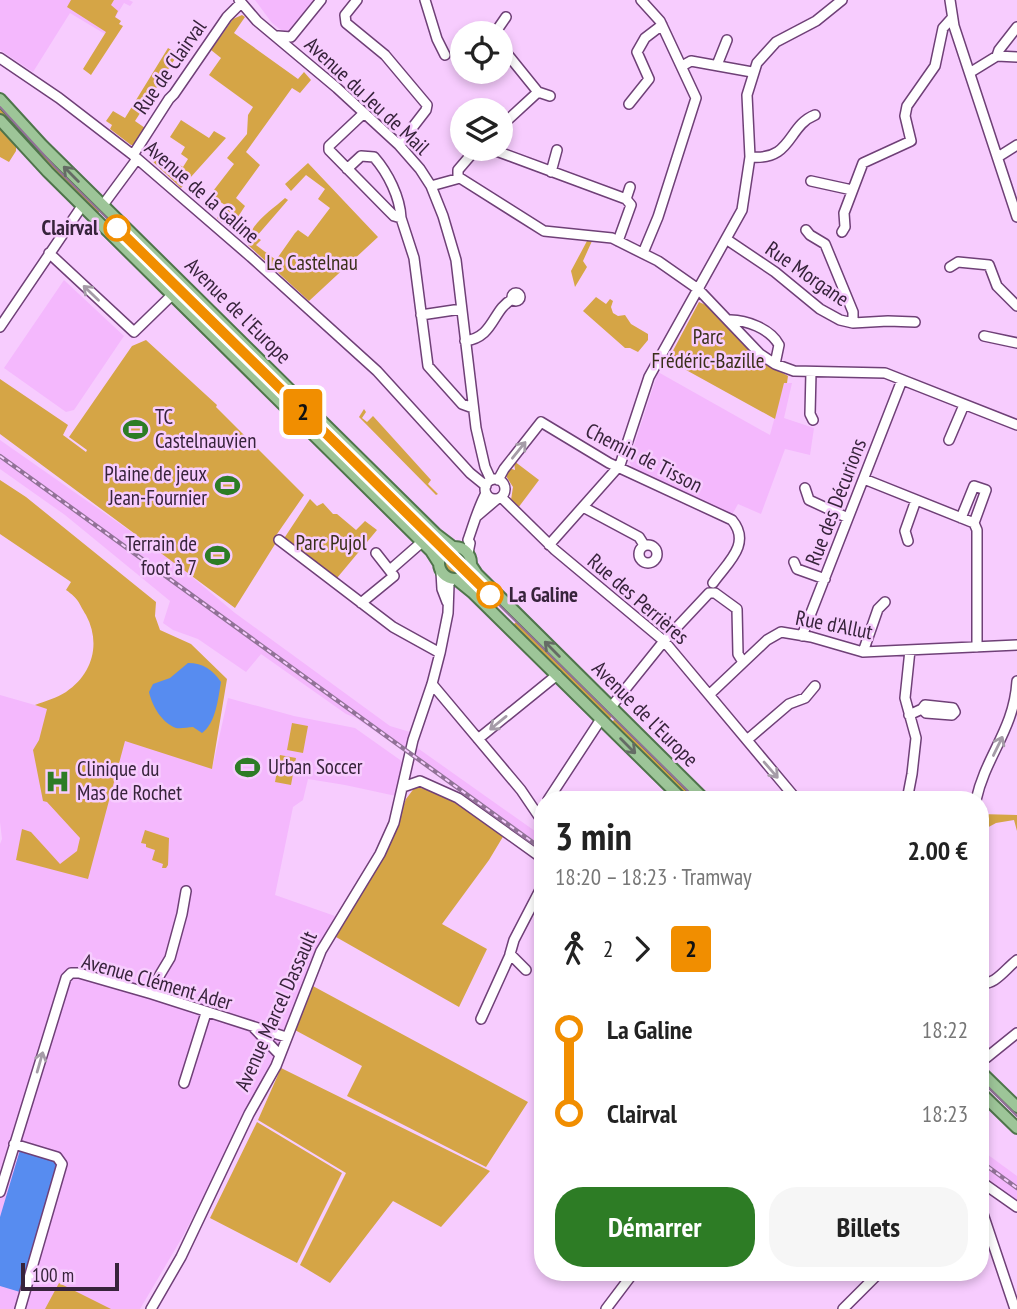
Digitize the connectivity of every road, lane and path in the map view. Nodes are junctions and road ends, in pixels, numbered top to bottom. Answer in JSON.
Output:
{"nodes":[{"id":1,"x":321,"y":0,"type":"edge"},
{"id":2,"x":357,"y":0,"type":"edge"},
{"id":3,"x":425,"y":0,"type":"edge"},
{"id":4,"x":640,"y":0,"type":"edge"},
{"id":5,"x":842,"y":0,"type":"edge"},
{"id":6,"x":950,"y":0,"type":"edge"},
{"id":7,"x":240,"y":1,"type":"edge"},
{"id":8,"x":506,"y":17,"type":"dead end"},
{"id":9,"x":951,"y":18,"type":"junction"},
{"id":10,"x":503,"y":21,"type":"edge"},
{"id":11,"x":662,"y":25,"type":"junction"},
{"id":12,"x":1017,"y":27,"type":"edge"},
{"id":13,"x":274,"y":35,"type":"junction"},
{"id":14,"x":727,"y":40,"type":"dead end"},
{"id":15,"x":445,"y":55,"type":"dead end"},
{"id":16,"x":997,"y":56,"type":"junction"},
{"id":17,"x":1017,"y":57,"type":"edge"},
{"id":18,"x":0,"y":58,"type":"edge"},
{"id":19,"x":513,"y":61,"type":"edge"},
{"id":20,"x":716,"y":65,"type":"junction"},
{"id":21,"x":682,"y":66,"type":"junction"},
{"id":22,"x":752,"y":72,"type":"junction"},
{"id":23,"x":971,"y":72,"type":"junction"},
{"id":24,"x":538,"y":92,"type":"junction"},
{"id":25,"x":550,"y":96,"type":"dead end"},
{"id":26,"x":0,"y":99,"type":"edge"},
{"id":27,"x":629,"y":104,"type":"dead end"},
{"id":28,"x":364,"y":113,"type":"junction"},
{"id":29,"x":513,"y":115,"type":"edge"},
{"id":30,"x":814,"y":115,"type":"dead end"},
{"id":31,"x":0,"y":120,"type":"edge"},
{"id":32,"x":399,"y":145,"type":"junction"},
{"id":33,"x":1017,"y":145,"type":"edge"},
{"id":34,"x":557,"y":150,"type":"dead end"},
{"id":35,"x":135,"y":157,"type":"junction"},
{"id":36,"x":513,"y":157,"type":"edge"},
{"id":37,"x":750,"y":157,"type":"junction"},
{"id":38,"x":998,"y":157,"type":"junction"},
{"id":39,"x":466,"y":161,"type":"edge"},
{"id":40,"x":347,"y":169,"type":"junction"},
{"id":41,"x":551,"y":172,"type":"junction"},
{"id":42,"x":457,"y":178,"type":"junction"},
{"id":43,"x":811,"y":181,"type":"dead end"},
{"id":44,"x":430,"y":186,"type":"junction"},
{"id":45,"x":631,"y":187,"type":"dead end"},
{"id":46,"x":852,"y":190,"type":"junction"},
{"id":47,"x":626,"y":199,"type":"junction"},
{"id":48,"x":103,"y":205,"type":"junction"},
{"id":49,"x":82,"y":206,"type":"junction"},
{"id":50,"x":1017,"y":217,"type":"edge"},
{"id":51,"x":401,"y":218,"type":"junction"},
{"id":52,"x":806,"y":230,"type":"dead end"},
{"id":53,"x":842,"y":232,"type":"dead end"},
{"id":54,"x":726,"y":239,"type":"junction"},
{"id":55,"x":618,"y":241,"type":"junction"},
{"id":56,"x":49,"y":253,"type":"junction"},
{"id":57,"x":643,"y":253,"type":"junction"},
{"id":58,"x":950,"y":267,"type":"dead end"},
{"id":59,"x":698,"y":289,"type":"junction"},
{"id":60,"x":172,"y":296,"type":"junction"},
{"id":61,"x":513,"y":299,"type":"dead end"},
{"id":62,"x":0,"y":305,"type":"edge"},
{"id":63,"x":1017,"y":306,"type":"edge"},
{"id":64,"x":461,"y":309,"type":"junction"},
{"id":65,"x":11,"y":310,"type":"junction"},
{"id":66,"x":421,"y":315,"type":"junction"},
{"id":67,"x":728,"y":320,"type":"junction"},
{"id":68,"x":915,"y":322,"type":"dead end"},
{"id":69,"x":853,"y":323,"type":"junction"},
{"id":70,"x":0,"y":327,"type":"edge"},
{"id":71,"x":984,"y":336,"type":"dead end"},
{"id":72,"x":465,"y":341,"type":"junction"},
{"id":73,"x":1017,"y":343,"type":"edge"},
{"id":74,"x":775,"y":364,"type":"junction"},
{"id":75,"x":811,"y":372,"type":"junction"},
{"id":76,"x":902,"y":380,"type":"junction"},
{"id":77,"x":964,"y":405,"type":"junction"},
{"id":78,"x":473,"y":408,"type":"junction"},
{"id":79,"x":813,"y":420,"type":"dead end"},
{"id":80,"x":1017,"y":425,"type":"edge"},
{"id":81,"x":949,"y":440,"type":"dead end"},
{"id":82,"x":618,"y":467,"type":"junction"},
{"id":83,"x":864,"y":479,"type":"junction"},
{"id":84,"x":490,"y":484,"type":"junction"},
{"id":85,"x":805,"y":488,"type":"dead end"},
{"id":86,"x":499,"y":498,"type":"junction"},
{"id":87,"x":916,"y":500,"type":"junction"},
{"id":88,"x":583,"y":507,"type":"junction"},
{"id":89,"x":477,"y":516,"type":"junction"},
{"id":90,"x":961,"y":517,"type":"junction"},
{"id":91,"x":848,"y":518,"type":"junction"},
{"id":92,"x":974,"y":523,"type":"junction"},
{"id":93,"x":279,"y":540,"type":"dead end"},
{"id":94,"x":908,"y":541,"type":"dead end"},
{"id":95,"x":422,"y":542,"type":"junction"},
{"id":96,"x":549,"y":545,"type":"junction"},
{"id":97,"x":644,"y":545,"type":"dead end"},
{"id":98,"x":459,"y":549,"type":"junction"},
{"id":99,"x":376,"y":553,"type":"dead end"},
{"id":100,"x":794,"y":562,"type":"dead end"},
{"id":101,"x":471,"y":565,"type":"junction"},
{"id":102,"x":440,"y":567,"type":"junction"},
{"id":103,"x":390,"y":570,"type":"junction"},
{"id":104,"x":454,"y":579,"type":"junction"},
{"id":105,"x":825,"y":579,"type":"junction"},
{"id":106,"x":713,"y":583,"type":"dead end"},
{"id":107,"x":447,"y":602,"type":"junction"},
{"id":108,"x":885,"y":602,"type":"dead end"},
{"id":109,"x":361,"y":603,"type":"junction"},
{"id":110,"x":802,"y":636,"type":"junction"},
{"id":111,"x":664,"y":641,"type":"junction"},
{"id":112,"x":1017,"y":645,"type":"edge"},
{"id":113,"x":977,"y":647,"type":"junction"},
{"id":114,"x":910,"y":650,"type":"junction"},
{"id":115,"x":863,"y":652,"type":"junction"},
{"id":116,"x":440,"y":653,"type":"junction"},
{"id":117,"x":743,"y":662,"type":"junction"},
{"id":118,"x":557,"y":675,"type":"junction"},
{"id":119,"x":1017,"y":681,"type":"edge"},
{"id":120,"x":432,"y":684,"type":"junction"},
{"id":121,"x":815,"y":686,"type":"dead end"},
{"id":122,"x":1016,"y":692,"type":"edge"},
{"id":123,"x":710,"y":694,"type":"junction"},
{"id":124,"x":611,"y":707,"type":"junction"},
{"id":125,"x":922,"y":709,"type":"dead end"},
{"id":126,"x":909,"y":715,"type":"junction"},
{"id":127,"x":601,"y":719,"type":"junction"},
{"id":128,"x":478,"y":739,"type":"junction"},
{"id":129,"x":747,"y":740,"type":"junction"},
{"id":130,"x":403,"y":787,"type":"junction"},
{"id":131,"x":554,"y":791,"type":"edge"},
{"id":132,"x":674,"y":791,"type":"edge"},
{"id":133,"x":696,"y":791,"type":"edge"},
{"id":134,"x":790,"y":791,"type":"edge"},
{"id":135,"x":909,"y":791,"type":"edge"},
{"id":136,"x":979,"y":791,"type":"edge"},
{"id":137,"x":534,"y":806,"type":"edge"},
{"id":138,"x":534,"y":852,"type":"edge"},
{"id":139,"x":186,"y":891,"type":"dead end"},
{"id":140,"x":534,"y":902,"type":"edge"},
{"id":141,"x":510,"y":955,"type":"junction"},
{"id":142,"x":1017,"y":960,"type":"edge"},
{"id":143,"x":526,"y":970,"type":"dead end"},
{"id":144,"x":989,"y":983,"type":"edge"},
{"id":145,"x":149,"y":993,"type":"junction"},
{"id":146,"x":206,"y":1013,"type":"junction"},
{"id":147,"x":481,"y":1019,"type":"dead end"},
{"id":148,"x":254,"y":1028,"type":"junction"},
{"id":149,"x":1017,"y":1032,"type":"edge"},
{"id":150,"x":286,"y":1037,"type":"junction"},
{"id":151,"x":280,"y":1055,"type":"junction"},
{"id":152,"x":989,"y":1055,"type":"edge"},
{"id":153,"x":989,"y":1080,"type":"edge"},
{"id":154,"x":184,"y":1083,"type":"dead end"},
{"id":155,"x":989,"y":1102,"type":"edge"},
{"id":156,"x":1017,"y":1107,"type":"edge"},
{"id":157,"x":1017,"y":1128,"type":"edge"},
{"id":158,"x":14,"y":1144,"type":"junction"},
{"id":159,"x":989,"y":1187,"type":"edge"},
{"id":160,"x":0,"y":1192,"type":"edge"},
{"id":161,"x":1017,"y":1207,"type":"edge"},
{"id":162,"x":989,"y":1232,"type":"edge"},
{"id":163,"x":627,"y":1281,"type":"edge"},
{"id":164,"x":871,"y":1281,"type":"edge"},
{"id":165,"x":20,"y":1309,"type":"edge"},
{"id":166,"x":151,"y":1309,"type":"edge"},
{"id":167,"x":606,"y":1309,"type":"edge"},
{"id":168,"x":844,"y":1309,"type":"edge"},
{"id":169,"x":1015,"y":1309,"type":"edge"}],
"edges":[{"from":1,"to":13,"type":"street"},
{"from":2,"to":32,"type":"street"},
{"from":3,"to":15,"type":"street"},
{"from":4,"to":11,"type":"street"},
{"from":5,"to":22,"type":"street"},
{"from":6,"to":9,"type":"street"},
{"from":7,"to":13,"type":"street","name":"Avenue du Jeu de Mail"},
{"from":7,"to":35,"type":"street","name":"Rue de Clairval"},
{"from":8,"to":10,"type":"street"},
{"from":9,"to":23,"type":"street"},
{"from":9,"to":46,"type":"street"},
{"from":11,"to":21,"type":"street"},
{"from":11,"to":27,"type":"street"},
{"from":12,"to":16,"type":"street"},
{"from":13,"to":28,"type":"street","name":"Avenue du Jeu de Mail"},
{"from":14,"to":20,"type":"street"},
{"from":16,"to":17,"type":"street"},
{"from":16,"to":23,"type":"street"},
{"from":18,"to":35,"type":"street","name":"Avenue de la Galine"},
{"from":19,"to":24,"type":"street"},
{"from":20,"to":21,"type":"street"},
{"from":20,"to":22,"type":"street"},
{"from":21,"to":57,"type":"street"},
{"from":22,"to":37,"type":"street"},
{"from":23,"to":38,"type":"street"},
{"from":24,"to":25,"type":"street"},
{"from":24,"to":29,"type":"street"},
{"from":48,"to":26,"type":"main road","name":"Avenue de l'Europe","one_way":true},
{"from":28,"to":32,"type":"street","name":"Avenue du Jeu de Mail"},
{"from":28,"to":40,"type":"street"},
{"from":30,"to":37,"type":"street"},
{"from":31,"to":49,"type":"main road","name":"Avenue de l'Europe"},
{"from":32,"to":44,"type":"street","name":"Avenue du Jeu de Mail"},
{"from":33,"to":38,"type":"street"},
{"from":34,"to":41,"type":"street"},
{"from":35,"to":48,"type":"street","name":"Rue de Clairval"},
{"from":35,"to":84,"type":"street","name":"Avenue de la Galine"},
{"from":36,"to":41,"type":"street"},
{"from":37,"to":54,"type":"street"},
{"from":38,"to":50,"type":"street"},
{"from":39,"to":42,"type":"street"},
{"from":40,"to":51,"type":"street"},
{"from":40,"to":51,"type":"street"},
{"from":41,"to":47,"type":"street"},
{"from":42,"to":44,"type":"street"},
{"from":42,"to":55,"type":"street"},
{"from":43,"to":46,"type":"street"},
{"from":44,"to":64,"type":"street","name":"Avenue du Jeu de Mail"},
{"from":45,"to":47,"type":"street"},
{"from":46,"to":53,"type":"street"},
{"from":47,"to":55,"type":"street"},
{"from":48,"to":98,"type":"main road","name":"Avenue de l'Europe"},
{"from":49,"to":56,"type":"street"},
{"from":49,"to":60,"type":"main road","name":"Avenue de l'Europe"},
{"from":51,"to":66,"type":"street"},
{"from":52,"to":69,"type":"street"},
{"from":54,"to":59,"type":"street"},
{"from":54,"to":69,"type":"street","name":"Rue Morgane"},
{"from":55,"to":57,"type":"street"},
{"from":60,"to":56,"type":"street","one_way":true},
{"from":56,"to":65,"type":"street"},
{"from":57,"to":59,"type":"street"},
{"from":58,"to":63,"type":"street"},
{"from":59,"to":67,"type":"street"},
{"from":59,"to":82,"type":"street"},
{"from":60,"to":95,"type":"main road","name":"Avenue de l'Europe"},
{"from":61,"to":72,"type":"street"},
{"from":62,"to":65,"type":"street"},
{"from":64,"to":66,"type":"street"},
{"from":64,"to":72,"type":"street","name":"Avenue du Jeu de Mail"},
{"from":65,"to":70,"type":"street"},
{"from":66,"to":78,"type":"street"},
{"from":67,"to":74,"type":"street"},
{"from":67,"to":74,"type":"street"},
{"from":68,"to":69,"type":"street","name":"Rue Morgane"},
{"from":71,"to":73,"type":"street"},
{"from":72,"to":78,"type":"street","name":"Avenue du Jeu de Mail"},
{"from":74,"to":75,"type":"street"},
{"from":75,"to":76,"type":"street"},
{"from":75,"to":79,"type":"street"},
{"from":76,"to":77,"type":"street"},
{"from":76,"to":83,"type":"street","name":"Rue des Décurions"},
{"from":77,"to":80,"type":"street"},
{"from":77,"to":81,"type":"street"},
{"from":78,"to":84,"type":"street","name":"Avenue du Jeu de Mail"},
{"from":84,"to":82,"type":"street","name":"Chemin de Tisson","one_way":true},
{"from":82,"to":88,"type":"street"},
{"from":82,"to":106,"type":"street","name":"Chemin de Tisson"},
{"from":83,"to":87,"type":"street"},
{"from":83,"to":91,"type":"street","name":"Rue des Décurions"},
{"from":84,"to":86,"type":"street"},
{"from":84,"to":86,"type":"street","name":"Avenue du Jeu de Mail"},
{"from":84,"to":89,"type":"street"},
{"from":85,"to":91,"type":"street"},
{"from":86,"to":89,"type":"street"},
{"from":86,"to":96,"type":"street","name":"Rue des Perrières"},
{"from":87,"to":90,"type":"street"},
{"from":87,"to":94,"type":"street"},
{"from":88,"to":96,"type":"street"},
{"from":88,"to":97,"type":"street"},
{"from":89,"to":98,"type":"street"},
{"from":90,"to":92,"type":"street"},
{"from":90,"to":92,"type":"street"},
{"from":91,"to":105,"type":"street","name":"Rue des Décurions"},
{"from":92,"to":113,"type":"street"},
{"from":93,"to":109,"type":"street"},
{"from":95,"to":102,"type":"main road","name":"Avenue de l'Europe"},
{"from":95,"to":103,"type":"street"},
{"from":96,"to":111,"type":"street","name":"Rue des Perrières"},
{"from":98,"to":101,"type":"main road"},
{"from":98,"to":102,"type":"main road"},
{"from":99,"to":103,"type":"street"},
{"from":100,"to":105,"type":"street"},
{"from":101,"to":104,"type":"main road"},
{"from":124,"to":101,"type":"main road","name":"Avenue de l'Europe","one_way":true},
{"from":102,"to":104,"type":"main road"},
{"from":102,"to":107,"type":"street","name":"Avenue Marcel Dassault"},
{"from":103,"to":109,"type":"street"},
{"from":104,"to":107,"type":"street","name":"Avenue Marcel Dassault"},
{"from":104,"to":118,"type":"main road","name":"Avenue de l'Europe"},
{"from":105,"to":110,"type":"street","name":"Rue des Décurions"},
{"from":107,"to":116,"type":"street","name":"Avenue Marcel Dassault"},
{"from":108,"to":115,"type":"street"},
{"from":109,"to":116,"type":"street"},
{"from":110,"to":115,"type":"street","name":"Rue d'Allut"},
{"from":110,"to":117,"type":"street","name":"Rue d'Allut"},
{"from":111,"to":117,"type":"street"},
{"from":111,"to":123,"type":"street","name":"Rue des Perrières"},
{"from":111,"to":124,"type":"street"},
{"from":112,"to":113,"type":"street","name":"Rue d'Allut"},
{"from":113,"to":114,"type":"street","name":"Rue d'Allut"},
{"from":114,"to":115,"type":"street","name":"Rue d'Allut"},
{"from":114,"to":126,"type":"street"},
{"from":116,"to":120,"type":"street","name":"Avenue Marcel Dassault"},
{"from":117,"to":123,"type":"street","name":"Rue d'Allut"},
{"from":118,"to":127,"type":"main road","name":"Avenue de l'Europe"},
{"from":118,"to":128,"type":"street","one_way":true},
{"from":119,"to":122,"type":"street"},
{"from":120,"to":128,"type":"street"},
{"from":120,"to":130,"type":"street","name":"Avenue Marcel Dassault"},
{"from":121,"to":129,"type":"street"},
{"from":136,"to":122,"type":"street","one_way":true},
{"from":123,"to":129,"type":"street","name":"Rue des Perrières"},
{"from":124,"to":133,"type":"main road","name":"Avenue de l'Europe"},
{"from":125,"to":126,"type":"street"},
{"from":126,"to":135,"type":"street"},
{"from":127,"to":131,"type":"street"},
{"from":127,"to":132,"type":"main road","name":"Avenue de l'Europe","one_way":true},
{"from":128,"to":137,"type":"street"},
{"from":129,"to":134,"type":"street","name":"Rue des Perrières","one_way":true},
{"from":130,"to":138,"type":"street"},
{"from":130,"to":150,"type":"street","name":"Avenue Marcel Dassault"},
{"from":139,"to":145,"type":"street"},
{"from":140,"to":141,"type":"street"},
{"from":141,"to":143,"type":"street"},
{"from":141,"to":147,"type":"street"},
{"from":142,"to":144,"type":"street"},
{"from":145,"to":146,"type":"street","name":"Avenue Clément Ader"},
{"from":158,"to":145,"type":"street","name":"Avenue Clément Ader","one_way":true},
{"from":146,"to":148,"type":"street","name":"Avenue Clément Ader"},
{"from":146,"to":154,"type":"street"},
{"from":148,"to":150,"type":"street","name":"Avenue Clément Ader"},
{"from":148,"to":151,"type":"street"},
{"from":149,"to":152,"type":"street"},
{"from":150,"to":151,"type":"street","name":"Avenue Marcel Dassault"},
{"from":151,"to":166,"type":"street","name":"Avenue Marcel Dassault"},
{"from":153,"to":156,"type":"main road"},
{"from":155,"to":157,"type":"main road"},
{"from":158,"to":160,"type":"street","name":"Avenue Clément Ader"},
{"from":158,"to":165,"type":"street"},
{"from":159,"to":161,"type":"street"},
{"from":162,"to":169,"type":"street"},
{"from":163,"to":167,"type":"street"},
{"from":164,"to":168,"type":"street"}]}
